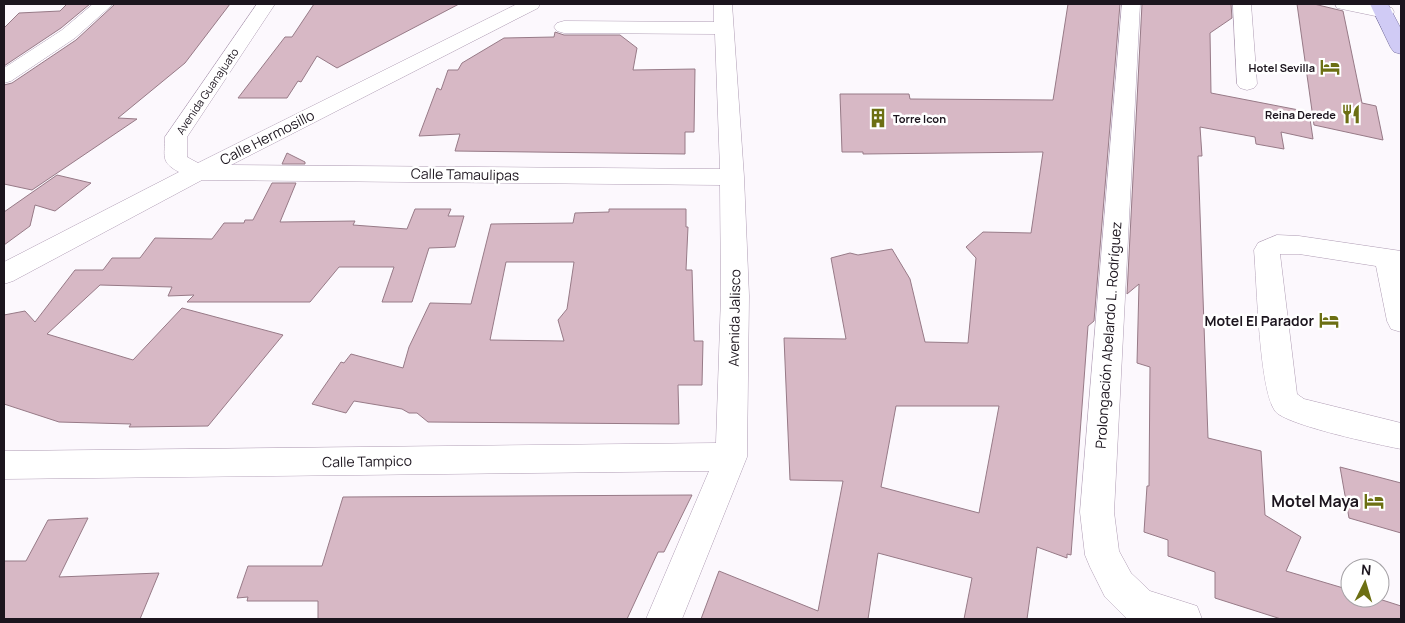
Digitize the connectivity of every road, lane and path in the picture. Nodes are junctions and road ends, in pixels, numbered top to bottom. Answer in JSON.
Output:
{"nodes":[{"id":1,"x":104,"y":4,"type":"edge"},
{"id":2,"x":266,"y":4,"type":"edge"},
{"id":3,"x":531,"y":4,"type":"edge"},
{"id":4,"x":1131,"y":4,"type":"edge"},
{"id":5,"x":1242,"y":4,"type":"edge"},
{"id":6,"x":1344,"y":4,"type":"edge"},
{"id":7,"x":1382,"y":8,"type":"edge"},
{"id":8,"x":724,"y":16,"type":"edge"},
{"id":9,"x":564,"y":27,"type":"dead end"},
{"id":10,"x":1401,"y":48,"type":"edge"},
{"id":11,"x":4,"y":77,"type":"edge"},
{"id":12,"x":1247,"y":84,"type":"dead end"},
{"id":13,"x":198,"y":172,"type":"junction"},
{"id":14,"x":732,"y":177,"type":"junction"},
{"id":15,"x":1394,"y":259,"type":"edge"},
{"id":16,"x":4,"y":274,"type":"edge"},
{"id":17,"x":1401,"y":321,"type":"edge"},
{"id":18,"x":1401,"y":436,"type":"edge"},
{"id":19,"x":731,"y":457,"type":"junction"},
{"id":20,"x":4,"y":465,"type":"edge"},
{"id":21,"x":664,"y":619,"type":"edge"},
{"id":22,"x":1184,"y":619,"type":"edge"}],
"edges":[{"from":1,"to":11,"type":"street"},
{"from":2,"to":13,"type":"street","name":"Avenida Guanajuato"},
{"from":3,"to":13,"type":"street","name":"Calle Hermosillo"},
{"from":4,"to":22,"type":"street","name":"Prolongación Abelardo L. Rodríguez"},
{"from":5,"to":12,"type":"street"},
{"from":6,"to":7,"type":"street"},
{"from":7,"to":10,"type":"main road"},
{"from":8,"to":9,"type":"street"},
{"from":8,"to":14,"type":"street","name":"Avenida Jalisco"},
{"from":13,"to":14,"type":"street","name":"Calle Tamaulipas"},
{"from":13,"to":16,"type":"street","name":"Calle Hermosillo"},
{"from":14,"to":19,"type":"street","name":"Avenida Jalisco"},
{"from":15,"to":17,"type":"street"},
{"from":15,"to":18,"type":"street"},
{"from":19,"to":20,"type":"street","name":"Calle Tampico"},
{"from":19,"to":21,"type":"street","name":"Avenida Jalisco"}]}
